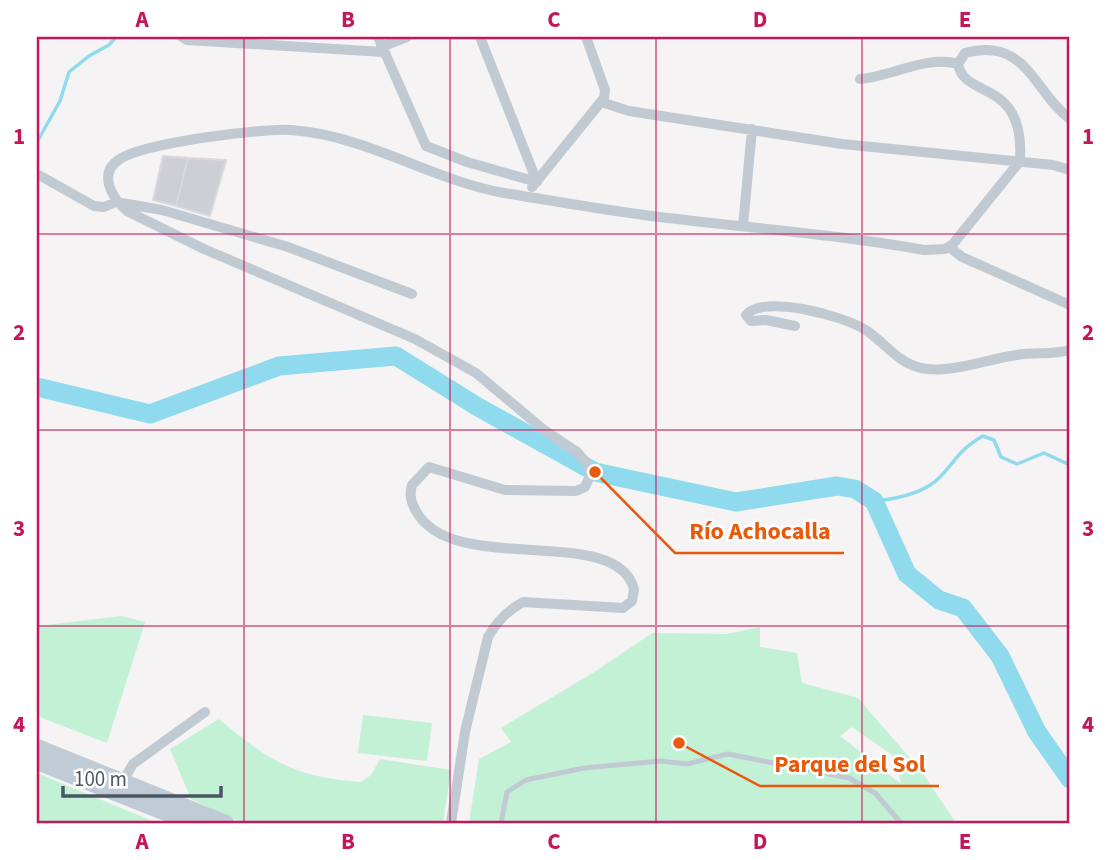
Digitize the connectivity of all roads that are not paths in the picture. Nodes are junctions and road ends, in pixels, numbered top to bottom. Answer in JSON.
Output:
{"nodes":[{"id":1,"x":182,"y":37,"type":"edge"},
{"id":2,"x":407,"y":37,"type":"edge"},
{"id":3,"x":480,"y":37,"type":"edge"},
{"id":4,"x":586,"y":37,"type":"edge"},
{"id":5,"x":381,"y":45,"type":"edge"},
{"id":6,"x":958,"y":64,"type":"junction"},
{"id":7,"x":860,"y":79,"type":"dead end"},
{"id":8,"x":601,"y":102,"type":"junction"},
{"id":9,"x":1070,"y":118,"type":"edge"},
{"id":10,"x":752,"y":129,"type":"junction"},
{"id":11,"x":1020,"y":161,"type":"junction"},
{"id":12,"x":1070,"y":170,"type":"edge"},
{"id":13,"x":37,"y":174,"type":"edge"},
{"id":14,"x":537,"y":182,"type":"junction"},
{"id":15,"x":527,"y":194,"type":"junction"},
{"id":16,"x":116,"y":202,"type":"junction"},
{"id":17,"x":743,"y":226,"type":"junction"},
{"id":18,"x":949,"y":247,"type":"junction"},
{"id":19,"x":412,"y":294,"type":"dead end"},
{"id":20,"x":1070,"y":305,"type":"edge"},
{"id":21,"x":796,"y":326,"type":"dead end"},
{"id":22,"x":1070,"y":349,"type":"edge"},
{"id":23,"x":205,"y":712,"type":"dead end"},
{"id":24,"x":37,"y":747,"type":"edge"},
{"id":25,"x":37,"y":762,"type":"edge"},
{"id":26,"x":123,"y":781,"type":"junction"},
{"id":27,"x":191,"y":823,"type":"edge"},
{"id":28,"x":226,"y":823,"type":"edge"},
{"id":29,"x":451,"y":823,"type":"edge"},
{"id":30,"x":501,"y":823,"type":"edge"},
{"id":31,"x":901,"y":823,"type":"edge"}],
"edges":[{"from":1,"to":5,"type":"street"},
{"from":2,"to":5,"type":"street"},
{"from":3,"to":14,"type":"street"},
{"from":4,"to":8,"type":"street"},
{"from":5,"to":14,"type":"street"},
{"from":6,"to":7,"type":"street"},
{"from":6,"to":9,"type":"street"},
{"from":6,"to":11,"type":"street"},
{"from":8,"to":10,"type":"street"},
{"from":8,"to":14,"type":"street"},
{"from":10,"to":11,"type":"street"},
{"from":10,"to":17,"type":"street"},
{"from":11,"to":12,"type":"street"},
{"from":11,"to":18,"type":"street"},
{"from":13,"to":16,"type":"street"},
{"from":14,"to":15,"type":"street"},
{"from":15,"to":16,"type":"street"},
{"from":15,"to":17,"type":"street"},
{"from":16,"to":19,"type":"street"},
{"from":16,"to":29,"type":"street"},
{"from":17,"to":18,"type":"street"},
{"from":18,"to":20,"type":"street"},
{"from":21,"to":22,"type":"street"},
{"from":23,"to":26,"type":"street"},
{"from":24,"to":26,"type":"main road"},
{"from":25,"to":27,"type":"main road"},
{"from":26,"to":28,"type":"main road"},
{"from":30,"to":31,"type":"lane"}]}
